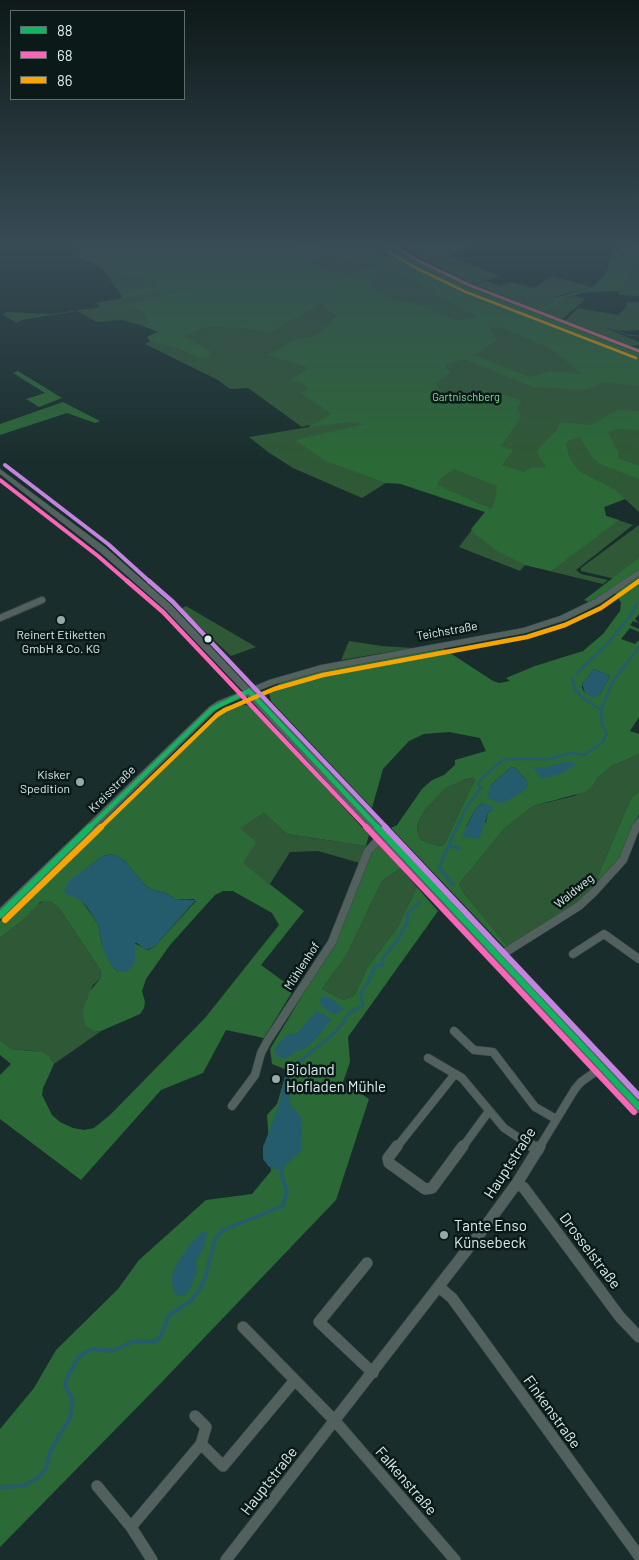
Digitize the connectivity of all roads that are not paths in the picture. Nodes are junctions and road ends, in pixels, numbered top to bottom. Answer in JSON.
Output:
{"nodes":[{"id":1,"x":547,"y":316,"type":"edge"},
{"id":2,"x":639,"y":351,"type":"edge"},
{"id":3,"x":0,"y":471,"type":"edge"},
{"id":4,"x":639,"y":572,"type":"edge"},
{"id":5,"x":42,"y":600,"type":"dead end"},
{"id":6,"x":0,"y":618,"type":"edge"},
{"id":7,"x":249,"y":691,"type":"junction"},
{"id":8,"x":639,"y":820,"type":"edge"},
{"id":9,"x":384,"y":837,"type":"junction"},
{"id":10,"x":0,"y":915,"type":"edge"},
{"id":11,"x":573,"y":954,"type":"dead end"},
{"id":12,"x":498,"y":957,"type":"junction"},
{"id":13,"x":639,"y":959,"type":"edge"},
{"id":14,"x":454,"y":1031,"type":"dead end"},
{"id":15,"x":428,"y":1058,"type":"dead end"},
{"id":16,"x":602,"y":1068,"type":"junction"},
{"id":17,"x":455,"y":1074,"type":"junction"},
{"id":18,"x":232,"y":1106,"type":"dead end"},
{"id":19,"x":639,"y":1107,"type":"edge"},
{"id":20,"x":488,"y":1110,"type":"junction"},
{"id":21,"x":556,"y":1119,"type":"junction"},
{"id":22,"x":538,"y":1150,"type":"junction"},
{"id":23,"x":517,"y":1183,"type":"junction"},
{"id":24,"x":367,"y":1263,"type":"dead end"},
{"id":25,"x":439,"y":1287,"type":"junction"},
{"id":26,"x":243,"y":1327,"type":"dead end"},
{"id":27,"x":639,"y":1337,"type":"edge"},
{"id":28,"x":373,"y":1373,"type":"junction"},
{"id":29,"x":295,"y":1380,"type":"junction"},
{"id":30,"x":195,"y":1416,"type":"dead end"},
{"id":31,"x":335,"y":1421,"type":"junction"},
{"id":32,"x":201,"y":1444,"type":"junction"},
{"id":33,"x":97,"y":1486,"type":"dead end"},
{"id":34,"x":131,"y":1527,"type":"junction"},
{"id":35,"x":639,"y":1556,"type":"edge"},
{"id":36,"x":152,"y":1560,"type":"edge"},
{"id":37,"x":226,"y":1560,"type":"edge"},
{"id":38,"x":455,"y":1560,"type":"edge"}],
"edges":[{"from":1,"to":2,"type":"street"},
{"from":3,"to":7,"type":"street"},
{"from":4,"to":7,"type":"street","name":"Teichstraße"},
{"from":5,"to":6,"type":"street"},
{"from":7,"to":9,"type":"street"},
{"from":7,"to":10,"type":"street","name":"Kreisstraße"},
{"from":8,"to":12,"type":"street","name":"Waldweg"},
{"from":9,"to":12,"type":"street"},
{"from":9,"to":18,"type":"street","name":"Mühlenhof"},
{"from":11,"to":13,"type":"street"},
{"from":12,"to":16,"type":"street"},
{"from":14,"to":21,"type":"street"},
{"from":15,"to":17,"type":"street"},
{"from":16,"to":19,"type":"street"},
{"from":16,"to":21,"type":"street","name":"Hauptstraße"},
{"from":17,"to":20,"type":"street"},
{"from":17,"to":20,"type":"street"},
{"from":20,"to":22,"type":"street"},
{"from":21,"to":22,"type":"street","name":"Hauptstraße"},
{"from":22,"to":23,"type":"street","name":"Hauptstraße"},
{"from":23,"to":25,"type":"street","name":"Hauptstraße"},
{"from":23,"to":27,"type":"street","name":"Drosselstraße"},
{"from":24,"to":28,"type":"street"},
{"from":25,"to":28,"type":"street","name":"Hauptstraße"},
{"from":25,"to":35,"type":"street","name":"Finkenstraße"},
{"from":26,"to":29,"type":"street","name":"Falkenstraße"},
{"from":28,"to":31,"type":"street","name":"Hauptstraße"},
{"from":29,"to":31,"type":"street","name":"Falkenstraße"},
{"from":29,"to":32,"type":"street"},
{"from":30,"to":32,"type":"street"},
{"from":31,"to":37,"type":"street","name":"Hauptstraße"},
{"from":31,"to":38,"type":"street","name":"Falkenstraße"},
{"from":32,"to":34,"type":"street"},
{"from":33,"to":34,"type":"street"},
{"from":34,"to":36,"type":"street"}]}
